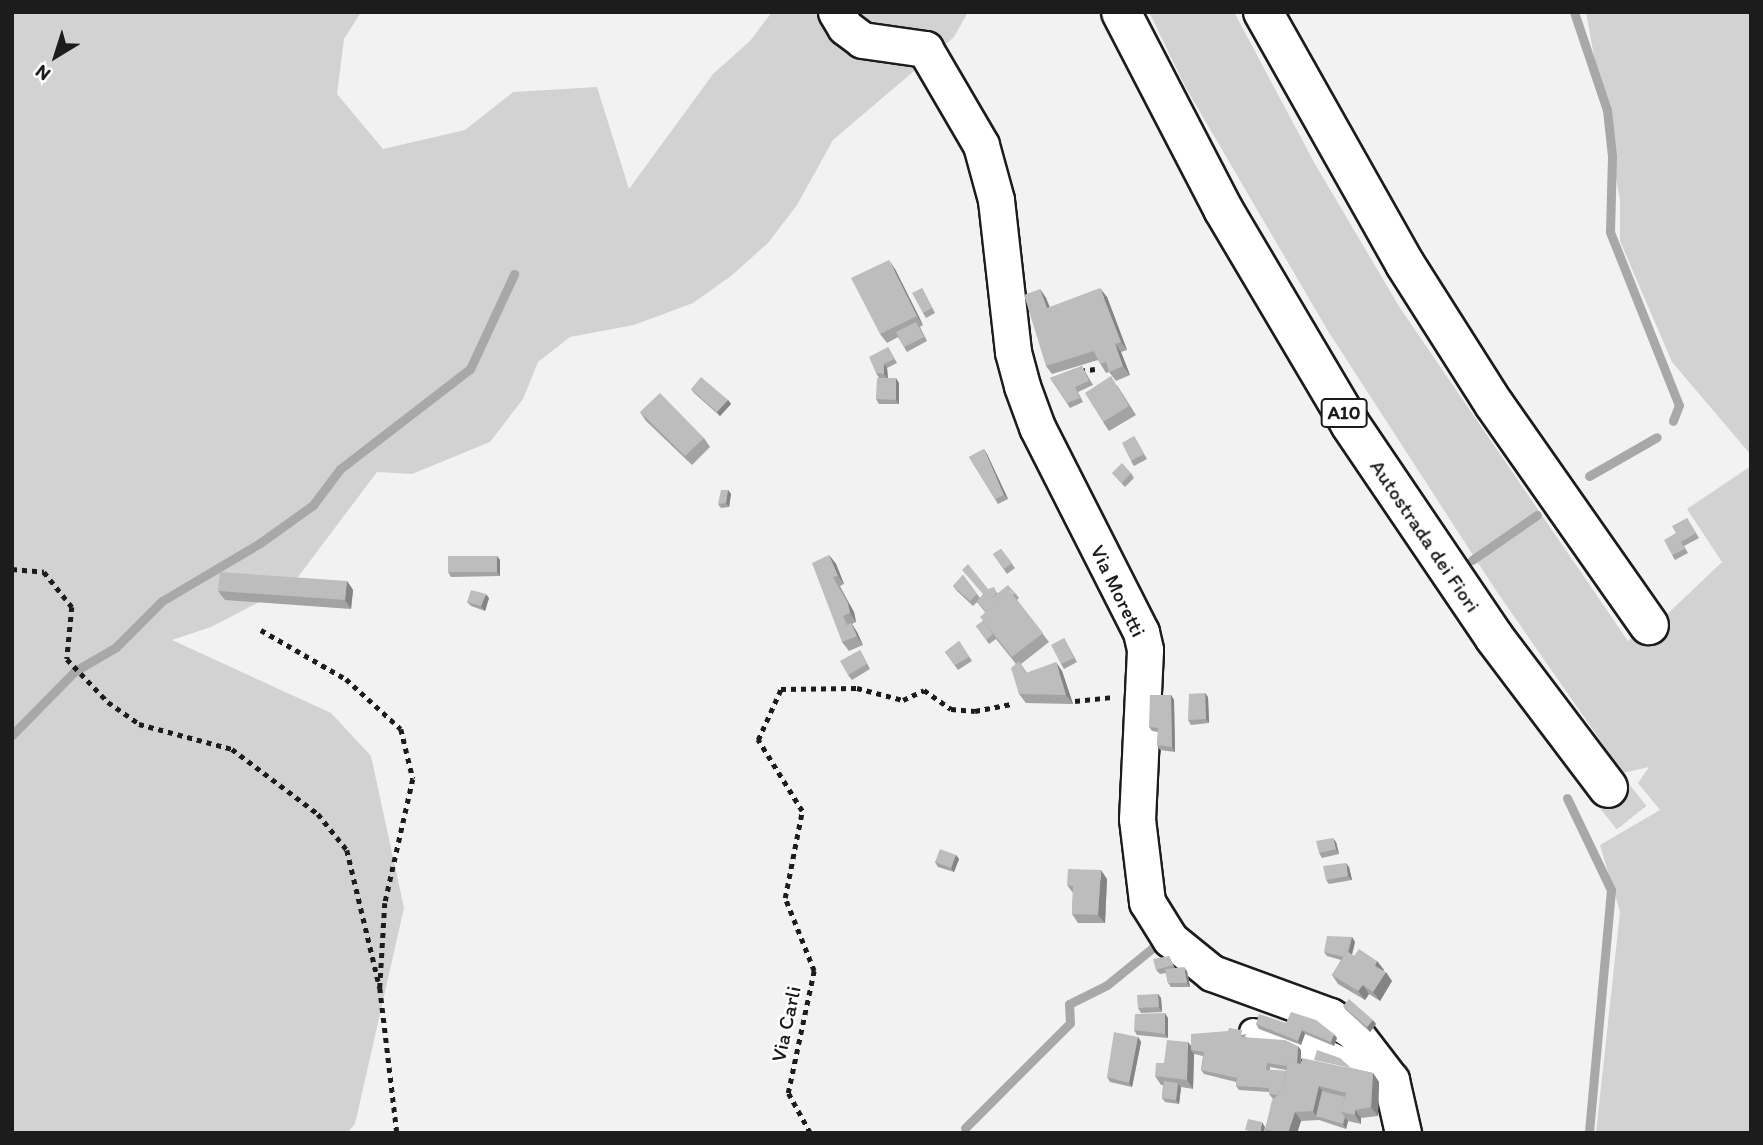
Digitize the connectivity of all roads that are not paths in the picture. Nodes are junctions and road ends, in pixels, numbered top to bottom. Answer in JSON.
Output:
{"nodes":[{"id":1,"x":836,"y":12,"type":"edge"},
{"id":2,"x":1121,"y":12,"type":"edge"},
{"id":3,"x":1263,"y":12,"type":"edge"},
{"id":4,"x":1649,"y":625,"type":"tunnel mouth"},
{"id":5,"x":1608,"y":788,"type":"tunnel mouth"},
{"id":6,"x":1322,"y":1013,"type":"junction"},
{"id":7,"x":1253,"y":1032,"type":"edge"},
{"id":8,"x":1403,"y":1133,"type":"edge"}],
"edges":[{"from":1,"to":6,"type":"street","name":"Via Moretti"},
{"from":2,"to":5,"type":"highway","name":"Autostrada dei Fiori","number":"A10"},
{"from":3,"to":4,"type":"highway"},
{"from":6,"to":7,"type":"street"},
{"from":6,"to":8,"type":"street","name":"Via Moretti"}]}
